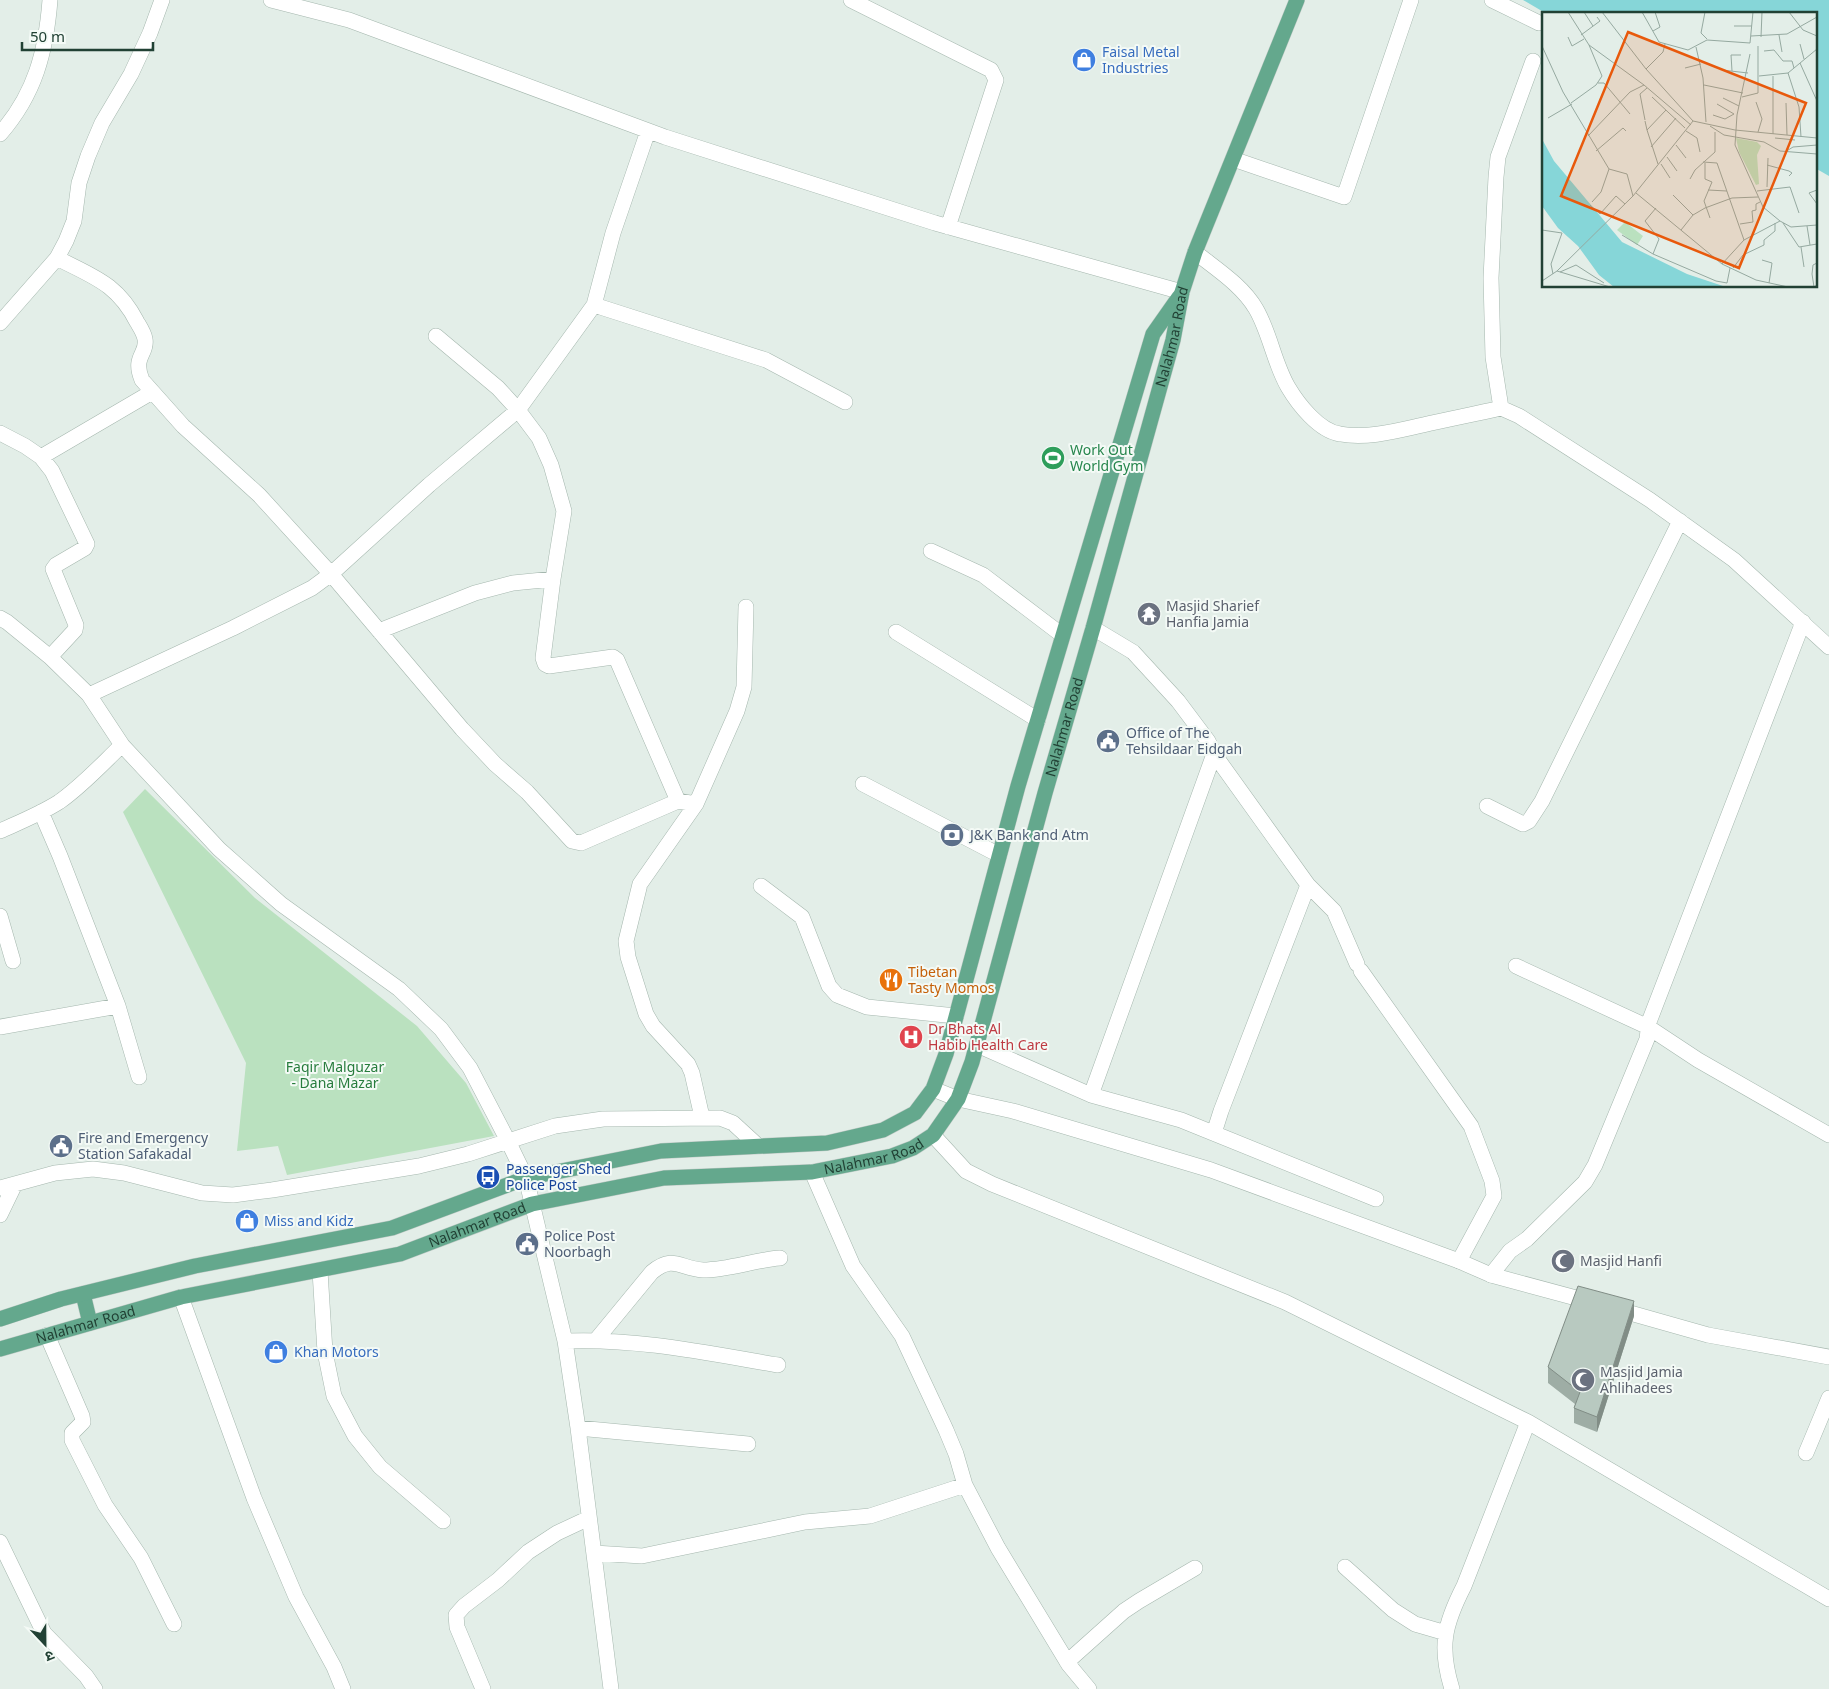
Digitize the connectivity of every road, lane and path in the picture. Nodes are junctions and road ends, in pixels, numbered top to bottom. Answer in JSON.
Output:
{"nodes":[{"id":1,"x":50,"y":0,"type":"edge"},
{"id":2,"x":162,"y":0,"type":"edge"},
{"id":3,"x":271,"y":0,"type":"edge"},
{"id":4,"x":851,"y":0,"type":"edge"},
{"id":5,"x":1297,"y":0,"type":"edge"},
{"id":6,"x":1411,"y":0,"type":"edge"},
{"id":7,"x":1492,"y":0,"type":"edge"},
{"id":8,"x":1539,"y":23,"type":"dead end"},
{"id":9,"x":1533,"y":60,"type":"dead end"},
{"id":10,"x":648,"y":131,"type":"junction"},
{"id":11,"x":0,"y":134,"type":"edge"},
{"id":12,"x":1233,"y":159,"type":"junction"},
{"id":13,"x":948,"y":227,"type":"junction"},
{"id":14,"x":1195,"y":252,"type":"junction"},
{"id":15,"x":57,"y":258,"type":"junction"},
{"id":16,"x":1182,"y":292,"type":"junction"},
{"id":17,"x":594,"y":305,"type":"junction"},
{"id":18,"x":0,"y":323,"type":"edge"},
{"id":19,"x":436,"y":336,"type":"dead end"},
{"id":20,"x":152,"y":392,"type":"junction"},
{"id":21,"x":845,"y":402,"type":"dead end"},
{"id":22,"x":1501,"y":408,"type":"junction"},
{"id":23,"x":518,"y":410,"type":"junction"},
{"id":24,"x":0,"y":433,"type":"edge"},
{"id":25,"x":41,"y":457,"type":"junction"},
{"id":26,"x":1680,"y":521,"type":"junction"},
{"id":27,"x":931,"y":552,"type":"dead end"},
{"id":28,"x":331,"y":574,"type":"junction"},
{"id":29,"x":553,"y":579,"type":"junction"},
{"id":30,"x":746,"y":607,"type":"dead end"},
{"id":31,"x":0,"y":618,"type":"edge"},
{"id":32,"x":1803,"y":622,"type":"junction"},
{"id":33,"x":1093,"y":628,"type":"junction"},
{"id":34,"x":379,"y":631,"type":"junction"},
{"id":35,"x":896,"y":632,"type":"dead end"},
{"id":36,"x":1062,"y":635,"type":"junction"},
{"id":37,"x":1829,"y":647,"type":"edge"},
{"id":38,"x":50,"y":657,"type":"junction"},
{"id":39,"x":89,"y":695,"type":"junction"},
{"id":40,"x":1038,"y":720,"type":"junction"},
{"id":41,"x":122,"y":745,"type":"junction"},
{"id":42,"x":1214,"y":754,"type":"junction"},
{"id":43,"x":863,"y":784,"type":"dead end"},
{"id":44,"x":678,"y":801,"type":"junction"},
{"id":45,"x":696,"y":804,"type":"junction"},
{"id":46,"x":1487,"y":806,"type":"dead end"},
{"id":47,"x":41,"y":812,"type":"junction"},
{"id":48,"x":0,"y":831,"type":"edge"},
{"id":49,"x":999,"y":855,"type":"junction"},
{"id":50,"x":1308,"y":885,"type":"junction"},
{"id":51,"x":760,"y":886,"type":"dead end"},
{"id":52,"x":0,"y":916,"type":"edge"},
{"id":53,"x":13,"y":961,"type":"dead end"},
{"id":54,"x":1516,"y":966,"type":"dead end"},
{"id":55,"x":118,"y":1006,"type":"junction"},
{"id":56,"x":956,"y":1016,"type":"junction"},
{"id":57,"x":0,"y":1027,"type":"edge"},
{"id":58,"x":1648,"y":1027,"type":"junction"},
{"id":59,"x":977,"y":1046,"type":"junction"},
{"id":60,"x":138,"y":1077,"type":"dead end"},
{"id":61,"x":934,"y":1089,"type":"junction"},
{"id":62,"x":1091,"y":1095,"type":"junction"},
{"id":63,"x":958,"y":1100,"type":"junction"},
{"id":64,"x":702,"y":1117,"type":"junction"},
{"id":65,"x":1214,"y":1134,"type":"junction"},
{"id":66,"x":933,"y":1135,"type":"junction"},
{"id":67,"x":1829,"y":1135,"type":"edge"},
{"id":68,"x":508,"y":1141,"type":"junction"},
{"id":69,"x":758,"y":1146,"type":"junction"},
{"id":70,"x":812,"y":1172,"type":"junction"},
{"id":71,"x":526,"y":1178,"type":"junction"},
{"id":72,"x":15,"y":1184,"type":"junction"},
{"id":73,"x":0,"y":1188,"type":"edge"},
{"id":74,"x":1376,"y":1200,"type":"dead end"},
{"id":75,"x":532,"y":1204,"type":"junction"},
{"id":76,"x":0,"y":1215,"type":"edge"},
{"id":77,"x":780,"y":1258,"type":"dead end"},
{"id":78,"x":1459,"y":1261,"type":"junction"},
{"id":79,"x":320,"y":1271,"type":"junction"},
{"id":80,"x":1491,"y":1275,"type":"junction"},
{"id":81,"x":83,"y":1294,"type":"junction"},
{"id":82,"x":181,"y":1297,"type":"junction"},
{"id":83,"x":0,"y":1319,"type":"edge"},
{"id":84,"x":90,"y":1323,"type":"junction"},
{"id":85,"x":47,"y":1335,"type":"junction"},
{"id":86,"x":596,"y":1340,"type":"junction"},
{"id":87,"x":565,"y":1341,"type":"junction"},
{"id":88,"x":0,"y":1349,"type":"edge"},
{"id":89,"x":1829,"y":1356,"type":"edge"},
{"id":90,"x":778,"y":1365,"type":"dead end"},
{"id":91,"x":1829,"y":1398,"type":"edge"},
{"id":92,"x":1528,"y":1422,"type":"junction"},
{"id":93,"x":578,"y":1428,"type":"junction"},
{"id":94,"x":748,"y":1444,"type":"dead end"},
{"id":95,"x":1806,"y":1453,"type":"dead end"},
{"id":96,"x":965,"y":1485,"type":"junction"},
{"id":97,"x":589,"y":1518,"type":"junction"},
{"id":98,"x":443,"y":1521,"type":"dead end"},
{"id":99,"x":0,"y":1542,"type":"edge"},
{"id":100,"x":594,"y":1553,"type":"junction"},
{"id":101,"x":1345,"y":1567,"type":"dead end"},
{"id":102,"x":1195,"y":1568,"type":"dead end"},
{"id":103,"x":1829,"y":1599,"type":"edge"},
{"id":104,"x":174,"y":1624,"type":"dead end"},
{"id":105,"x":1446,"y":1633,"type":"junction"},
{"id":106,"x":1067,"y":1662,"type":"junction"},
{"id":107,"x":95,"y":1689,"type":"edge"},
{"id":108,"x":343,"y":1689,"type":"edge"},
{"id":109,"x":483,"y":1689,"type":"edge"},
{"id":110,"x":611,"y":1689,"type":"edge"},
{"id":111,"x":1089,"y":1689,"type":"edge"},
{"id":112,"x":1452,"y":1689,"type":"edge"}],
"edges":[{"from":1,"to":11,"type":"street"},
{"from":2,"to":15,"type":"street"},
{"from":3,"to":10,"type":"street"},
{"from":4,"to":13,"type":"street"},
{"from":5,"to":12,"type":"main road"},
{"from":6,"to":12,"type":"street"},
{"from":7,"to":8,"type":"street"},
{"from":9,"to":22,"type":"street"},
{"from":10,"to":13,"type":"street"},
{"from":10,"to":17,"type":"street"},
{"from":12,"to":14,"type":"main road"},
{"from":13,"to":16,"type":"street"},
{"from":14,"to":16,"type":"main road"},
{"from":14,"to":22,"type":"street"},
{"from":15,"to":18,"type":"street"},
{"from":15,"to":20,"type":"street"},
{"from":16,"to":33,"type":"main road","name":"Nalahmar Road"},
{"from":16,"to":36,"type":"main road","name":"Nalahmar Road"},
{"from":17,"to":21,"type":"street"},
{"from":17,"to":23,"type":"street"},
{"from":19,"to":23,"type":"street"},
{"from":20,"to":25,"type":"street"},
{"from":20,"to":28,"type":"street"},
{"from":22,"to":26,"type":"street"},
{"from":23,"to":28,"type":"street"},
{"from":23,"to":29,"type":"street"},
{"from":24,"to":25,"type":"street"},
{"from":25,"to":38,"type":"street"},
{"from":26,"to":32,"type":"street"},
{"from":26,"to":46,"type":"street"},
{"from":27,"to":36,"type":"street"},
{"from":28,"to":34,"type":"street"},
{"from":28,"to":39,"type":"street"},
{"from":29,"to":34,"type":"street"},
{"from":29,"to":44,"type":"street"},
{"from":30,"to":45,"type":"street"},
{"from":31,"to":38,"type":"street"},
{"from":32,"to":37,"type":"street"},
{"from":32,"to":58,"type":"street"},
{"from":33,"to":42,"type":"street"},
{"from":33,"to":59,"type":"main road","name":"Nalahmar Road"},
{"from":34,"to":44,"type":"street"},
{"from":35,"to":40,"type":"street"},
{"from":36,"to":40,"type":"main road","name":"Nalahmar Road"},
{"from":38,"to":39,"type":"street"},
{"from":39,"to":41,"type":"street"},
{"from":40,"to":49,"type":"main road","name":"Nalahmar Road"},
{"from":41,"to":47,"type":"street"},
{"from":41,"to":68,"type":"street"},
{"from":42,"to":50,"type":"street"},
{"from":42,"to":62,"type":"street"},
{"from":43,"to":49,"type":"street"},
{"from":44,"to":45,"type":"street"},
{"from":45,"to":64,"type":"street"},
{"from":47,"to":48,"type":"street"},
{"from":47,"to":55,"type":"street"},
{"from":49,"to":56,"type":"main road","name":"Nalahmar Road"},
{"from":50,"to":65,"type":"street"},
{"from":50,"to":78,"type":"street"},
{"from":51,"to":56,"type":"street"},
{"from":52,"to":53,"type":"street"},
{"from":54,"to":58,"type":"street"},
{"from":55,"to":57,"type":"street"},
{"from":55,"to":60,"type":"street"},
{"from":56,"to":61,"type":"main road","name":"Nalahmar Road"},
{"from":58,"to":67,"type":"street"},
{"from":58,"to":80,"type":"street"},
{"from":59,"to":62,"type":"street"},
{"from":59,"to":63,"type":"main road","name":"Nalahmar Road"},
{"from":61,"to":63,"type":"street"},
{"from":61,"to":69,"type":"main road","name":"Nalahmar Road"},
{"from":62,"to":65,"type":"street"},
{"from":63,"to":66,"type":"main road","name":"Nalahmar Road"},
{"from":63,"to":78,"type":"street"},
{"from":64,"to":68,"type":"street"},
{"from":64,"to":69,"type":"street"},
{"from":65,"to":74,"type":"street"},
{"from":66,"to":70,"type":"main road","name":"Nalahmar Road"},
{"from":66,"to":92,"type":"street"},
{"from":68,"to":71,"type":"street"},
{"from":68,"to":72,"type":"street"},
{"from":69,"to":71,"type":"main road","name":"Nalahmar Road"},
{"from":70,"to":75,"type":"main road","name":"Nalahmar Road"},
{"from":70,"to":96,"type":"street"},
{"from":71,"to":75,"type":"street"},
{"from":71,"to":81,"type":"main road","name":"Nalahmar Road"},
{"from":72,"to":73,"type":"street"},
{"from":72,"to":76,"type":"street"},
{"from":75,"to":79,"type":"main road","name":"Nalahmar Road"},
{"from":75,"to":87,"type":"street"},
{"from":77,"to":86,"type":"street"},
{"from":78,"to":80,"type":"street"},
{"from":79,"to":82,"type":"main road","name":"Nalahmar Road"},
{"from":79,"to":98,"type":"street"},
{"from":80,"to":89,"type":"street"},
{"from":81,"to":83,"type":"main road","name":"Nalahmar Road"},
{"from":81,"to":84,"type":"main road"},
{"from":82,"to":84,"type":"main road","name":"Nalahmar Road"},
{"from":82,"to":108,"type":"street"},
{"from":84,"to":85,"type":"main road","name":"Nalahmar Road"},
{"from":85,"to":88,"type":"main road","name":"Nalahmar Road"},
{"from":85,"to":104,"type":"street"},
{"from":86,"to":87,"type":"street"},
{"from":86,"to":90,"type":"street"},
{"from":87,"to":93,"type":"street"},
{"from":91,"to":95,"type":"street"},
{"from":92,"to":103,"type":"street"},
{"from":92,"to":105,"type":"street"},
{"from":93,"to":94,"type":"street"},
{"from":93,"to":97,"type":"street"},
{"from":96,"to":100,"type":"street"},
{"from":96,"to":106,"type":"street"},
{"from":97,"to":100,"type":"street"},
{"from":97,"to":109,"type":"street"},
{"from":99,"to":107,"type":"street"},
{"from":100,"to":110,"type":"street"},
{"from":101,"to":105,"type":"street"},
{"from":102,"to":106,"type":"street"},
{"from":105,"to":112,"type":"street"},
{"from":106,"to":111,"type":"street"}]}
